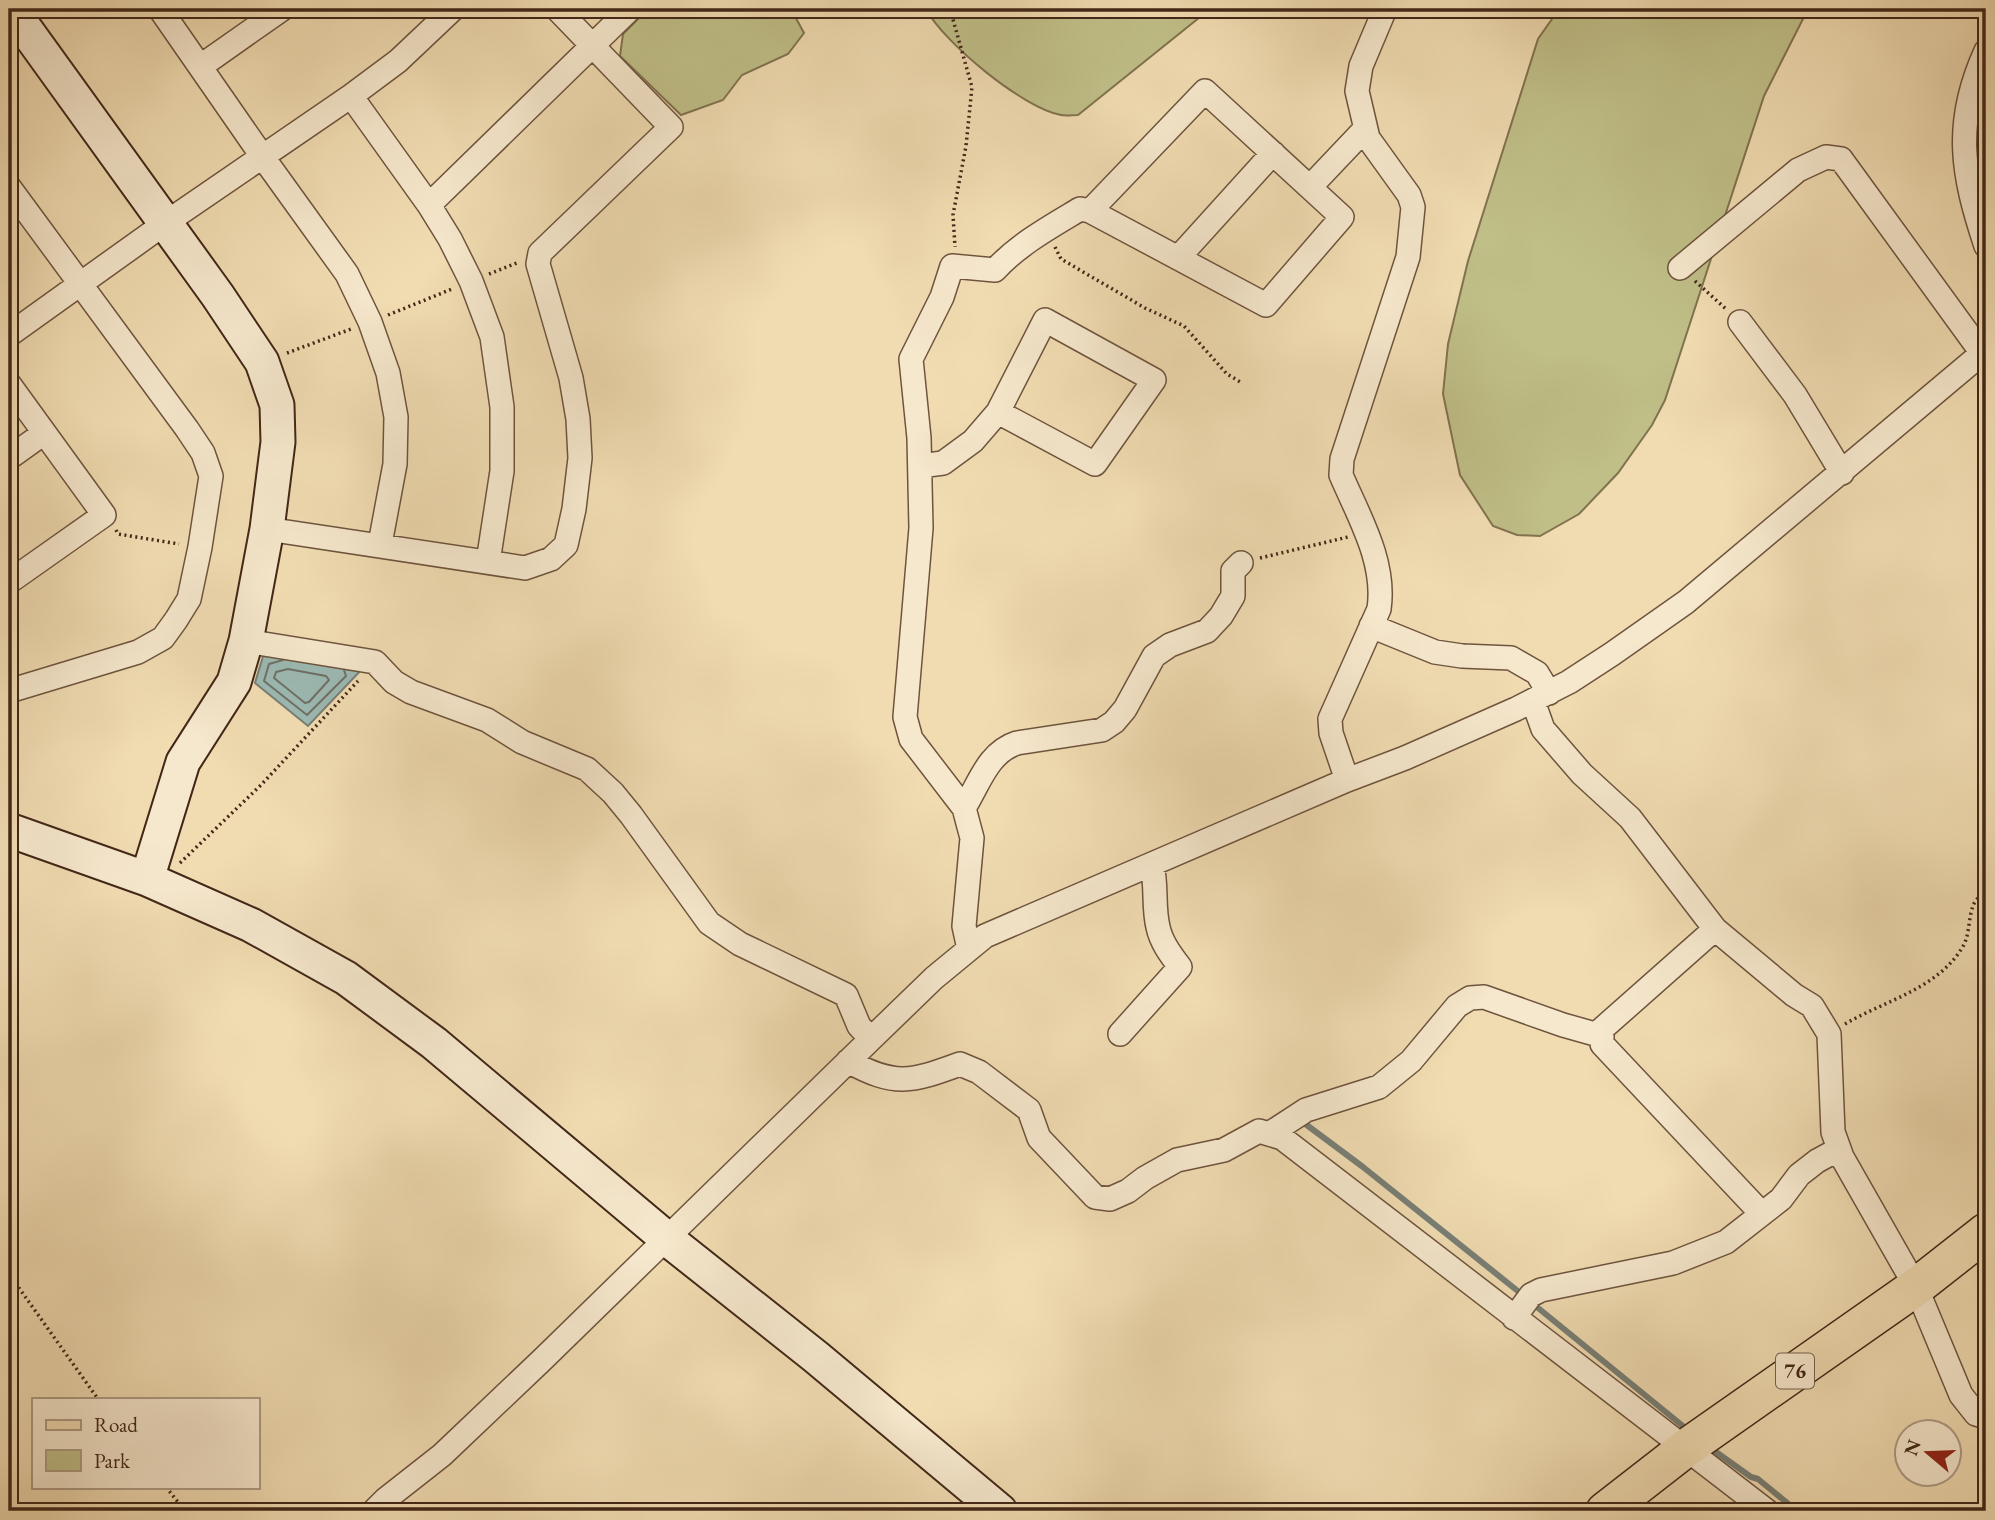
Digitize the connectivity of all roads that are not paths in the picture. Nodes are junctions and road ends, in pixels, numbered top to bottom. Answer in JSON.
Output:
{"nodes":[{"id":1,"x":11,"y":9,"type":"edge"},
{"id":2,"x":160,"y":9,"type":"edge"},
{"id":3,"x":282,"y":9,"type":"edge"},
{"id":4,"x":453,"y":9,"type":"edge"},
{"id":5,"x":557,"y":9,"type":"edge"},
{"id":6,"x":630,"y":9,"type":"edge"},
{"id":7,"x":1385,"y":9,"type":"edge"},
{"id":8,"x":592,"y":46,"type":"junction"},
{"id":9,"x":1986,"y":51,"type":"edge"},
{"id":10,"x":201,"y":66,"type":"junction"},
{"id":11,"x":351,"y":96,"type":"junction"},
{"id":12,"x":1365,"y":129,"type":"junction"},
{"id":13,"x":1273,"y":153,"type":"junction"},
{"id":14,"x":262,"y":156,"type":"junction"},
{"id":15,"x":1310,"y":187,"type":"junction"},
{"id":16,"x":9,"y":189,"type":"edge"},
{"id":17,"x":429,"y":205,"type":"junction"},
{"id":18,"x":1090,"y":211,"type":"junction"},
{"id":19,"x":164,"y":224,"type":"junction"},
{"id":20,"x":1986,"y":246,"type":"edge"},
{"id":21,"x":1178,"y":258,"type":"junction"},
{"id":22,"x":1679,"y":268,"type":"road end"},
{"id":23,"x":79,"y":284,"type":"junction"},
{"id":24,"x":1740,"y":322,"type":"road end"},
{"id":25,"x":9,"y":335,"type":"edge"},
{"id":26,"x":1984,"y":351,"type":"edge"},
{"id":27,"x":9,"y":384,"type":"edge"},
{"id":28,"x":998,"y":412,"type":"junction"},
{"id":29,"x":44,"y":433,"type":"junction"},
{"id":30,"x":9,"y":458,"type":"edge"},
{"id":31,"x":920,"y":466,"type":"junction"},
{"id":32,"x":1842,"y":473,"type":"junction"},
{"id":33,"x":267,"y":528,"type":"junction"},
{"id":34,"x":380,"y":544,"type":"junction"},
{"id":35,"x":488,"y":562,"type":"junction"},
{"id":36,"x":1241,"y":563,"type":"road end"},
{"id":37,"x":9,"y":582,"type":"edge"},
{"id":38,"x":1371,"y":626,"type":"junction"},
{"id":39,"x":246,"y":641,"type":"junction"},
{"id":40,"x":9,"y":691,"type":"edge"},
{"id":41,"x":1541,"y":697,"type":"junction"},
{"id":42,"x":1347,"y":780,"type":"junction"},
{"id":43,"x":964,"y":808,"type":"junction"},
{"id":44,"x":9,"y":830,"type":"edge"},
{"id":45,"x":1152,"y":865,"type":"junction"},
{"id":46,"x":153,"y":881,"type":"junction"},
{"id":47,"x":1715,"y":929,"type":"junction"},
{"id":48,"x":969,"y":949,"type":"junction"},
{"id":49,"x":1120,"y":1034,"type":"dead end"},
{"id":50,"x":1602,"y":1036,"type":"junction"},
{"id":51,"x":871,"y":1039,"type":"junction"},
{"id":52,"x":848,"y":1060,"type":"junction"},
{"id":53,"x":1269,"y":1134,"type":"junction"},
{"id":54,"x":1839,"y":1149,"type":"junction"},
{"id":55,"x":1762,"y":1214,"type":"junction"},
{"id":56,"x":1986,"y":1232,"type":"edge"},
{"id":57,"x":666,"y":1238,"type":"junction"},
{"id":58,"x":1916,"y":1287,"type":"junction"},
{"id":59,"x":1514,"y":1318,"type":"junction"},
{"id":60,"x":1986,"y":1417,"type":"edge"},
{"id":61,"x":1686,"y":1448,"type":"junction"},
{"id":62,"x":374,"y":1511,"type":"edge"},
{"id":63,"x":1000,"y":1511,"type":"edge"},
{"id":64,"x":1605,"y":1511,"type":"edge"},
{"id":65,"x":1767,"y":1511,"type":"edge"}],
"edges":[{"from":1,"to":19,"type":"street"},
{"from":2,"to":10,"type":"street"},
{"from":3,"to":10,"type":"street"},
{"from":4,"to":11,"type":"street"},
{"from":5,"to":8,"type":"street"},
{"from":6,"to":8,"type":"street"},
{"from":7,"to":12,"type":"street"},
{"from":8,"to":17,"type":"street"},
{"from":8,"to":35,"type":"street"},
{"from":9,"to":20,"type":"street"},
{"from":10,"to":14,"type":"street"},
{"from":11,"to":14,"type":"street"},
{"from":11,"to":17,"type":"street"},
{"from":12,"to":15,"type":"street"},
{"from":12,"to":38,"type":"street"},
{"from":13,"to":15,"type":"street"},
{"from":13,"to":18,"type":"street"},
{"from":13,"to":21,"type":"street"},
{"from":14,"to":19,"type":"street"},
{"from":14,"to":34,"type":"street"},
{"from":15,"to":21,"type":"street"},
{"from":16,"to":23,"type":"street"},
{"from":17,"to":35,"type":"street"},
{"from":18,"to":21,"type":"street"},
{"from":18,"to":31,"type":"street"},
{"from":19,"to":23,"type":"street"},
{"from":19,"to":33,"type":"street"},
{"from":22,"to":26,"type":"street"},
{"from":23,"to":25,"type":"street"},
{"from":23,"to":40,"type":"street"},
{"from":24,"to":32,"type":"street"},
{"from":26,"to":32,"type":"street"},
{"from":27,"to":29,"type":"street"},
{"from":28,"to":28,"type":"street"},
{"from":28,"to":31,"type":"street"},
{"from":29,"to":30,"type":"street"},
{"from":29,"to":37,"type":"street"},
{"from":31,"to":43,"type":"street"},
{"from":32,"to":41,"type":"street"},
{"from":33,"to":34,"type":"street"},
{"from":33,"to":39,"type":"street"},
{"from":34,"to":35,"type":"street"},
{"from":36,"to":43,"type":"street"},
{"from":38,"to":41,"type":"street"},
{"from":38,"to":42,"type":"street"},
{"from":39,"to":46,"type":"street"},
{"from":39,"to":51,"type":"street"},
{"from":41,"to":42,"type":"street"},
{"from":41,"to":47,"type":"street"},
{"from":42,"to":45,"type":"street"},
{"from":43,"to":48,"type":"street"},
{"from":44,"to":46,"type":"street"},
{"from":45,"to":48,"type":"street"},
{"from":45,"to":49,"type":"street"},
{"from":46,"to":57,"type":"street"},
{"from":47,"to":50,"type":"street"},
{"from":47,"to":54,"type":"street"},
{"from":48,"to":51,"type":"street"},
{"from":50,"to":53,"type":"street"},
{"from":50,"to":55,"type":"street"},
{"from":51,"to":52,"type":"street"},
{"from":52,"to":53,"type":"street"},
{"from":52,"to":57,"type":"street"},
{"from":53,"to":59,"type":"street"},
{"from":54,"to":55,"type":"street"},
{"from":54,"to":58,"type":"street"},
{"from":55,"to":59,"type":"street"},
{"from":56,"to":58,"type":"main road","number":"76"},
{"from":57,"to":62,"type":"street"},
{"from":57,"to":63,"type":"street"},
{"from":58,"to":60,"type":"street"},
{"from":58,"to":61,"type":"main road","number":"76"},
{"from":59,"to":61,"type":"street"},
{"from":61,"to":64,"type":"main road","number":"76"},
{"from":61,"to":65,"type":"street"}]}
